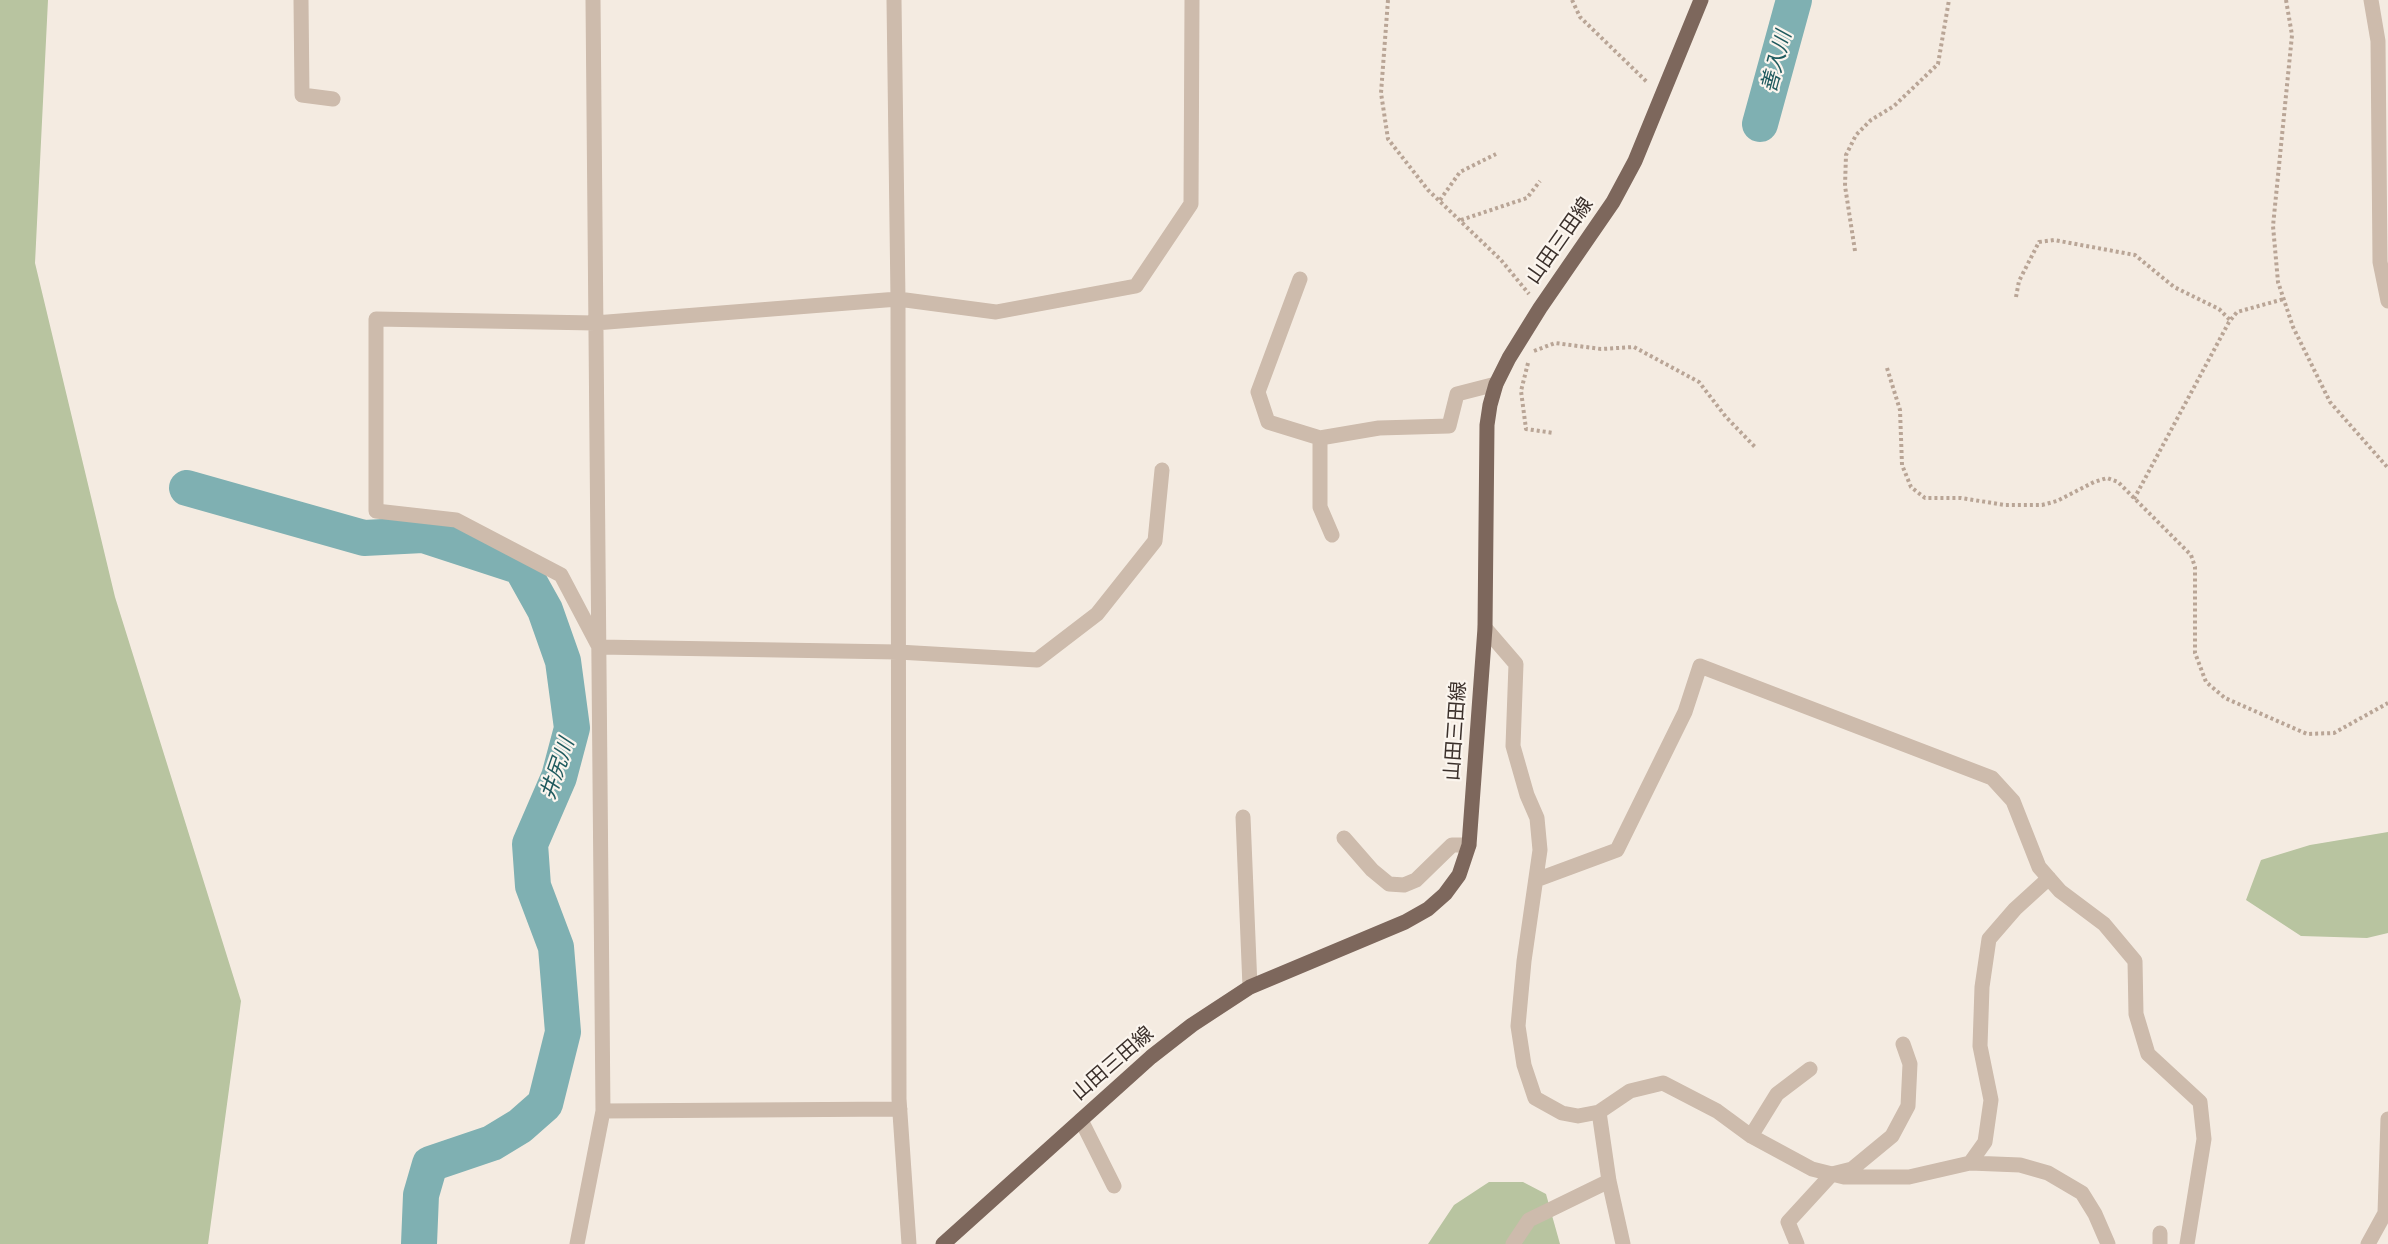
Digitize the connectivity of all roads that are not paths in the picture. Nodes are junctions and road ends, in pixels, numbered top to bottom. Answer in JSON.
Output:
{"nodes":[{"id":1,"x":301,"y":0,"type":"edge"},
{"id":2,"x":593,"y":0,"type":"edge"},
{"id":3,"x":894,"y":0,"type":"edge"},
{"id":4,"x":1192,"y":0,"type":"edge"},
{"id":5,"x":1701,"y":0,"type":"edge"},
{"id":6,"x":2371,"y":0,"type":"edge"},
{"id":7,"x":333,"y":99,"type":"dead end"},
{"id":8,"x":2383,"y":181,"type":"edge"},
{"id":9,"x":1300,"y":279,"type":"dead end"},
{"id":10,"x":898,"y":299,"type":"junction"},
{"id":11,"x":2388,"y":301,"type":"edge"},
{"id":12,"x":595,"y":323,"type":"junction"},
{"id":13,"x":1496,"y":384,"type":"junction"},
{"id":14,"x":1320,"y":438,"type":"junction"},
{"id":15,"x":1162,"y":470,"type":"dead end"},
{"id":16,"x":1332,"y":535,"type":"dead end"},
{"id":17,"x":1485,"y":628,"type":"junction"},
{"id":18,"x":599,"y":647,"type":"junction"},
{"id":19,"x":898,"y":652,"type":"junction"},
{"id":20,"x":1243,"y":817,"type":"dead end"},
{"id":21,"x":1344,"y":838,"type":"dead end"},
{"id":22,"x":1469,"y":845,"type":"junction"},
{"id":23,"x":2049,"y":878,"type":"junction"},
{"id":24,"x":1536,"y":880,"type":"junction"},
{"id":25,"x":1250,"y":987,"type":"junction"},
{"id":26,"x":1903,"y":1044,"type":"dead end"},
{"id":27,"x":1810,"y":1069,"type":"dead end"},
{"id":28,"x":900,"y":1109,"type":"junction"},
{"id":29,"x":603,"y":1111,"type":"junction"},
{"id":30,"x":1599,"y":1112,"type":"junction"},
{"id":31,"x":2388,"y":1119,"type":"edge"},
{"id":32,"x":1081,"y":1120,"type":"junction"},
{"id":33,"x":1750,"y":1136,"type":"junction"},
{"id":34,"x":1970,"y":1163,"type":"junction"},
{"id":35,"x":1832,"y":1174,"type":"junction"},
{"id":36,"x":1609,"y":1181,"type":"junction"},
{"id":37,"x":1114,"y":1186,"type":"dead end"},
{"id":38,"x":577,"y":1244,"type":"edge"},
{"id":39,"x":909,"y":1244,"type":"edge"},
{"id":40,"x":943,"y":1244,"type":"edge"},
{"id":41,"x":1513,"y":1244,"type":"edge"},
{"id":42,"x":1623,"y":1244,"type":"edge"},
{"id":43,"x":1797,"y":1244,"type":"edge"},
{"id":44,"x":2108,"y":1244,"type":"edge"},
{"id":45,"x":2187,"y":1244,"type":"edge"},
{"id":46,"x":2368,"y":1244,"type":"edge"}],
"edges":[{"from":1,"to":7,"type":"street"},
{"from":2,"to":12,"type":"street"},
{"from":3,"to":10,"type":"street"},
{"from":4,"to":10,"type":"street"},
{"from":5,"to":13,"type":"main road","name":"山田三田線"},
{"from":6,"to":8,"type":"street"},
{"from":8,"to":11,"type":"street"},
{"from":9,"to":14,"type":"street"},
{"from":10,"to":12,"type":"street"},
{"from":10,"to":19,"type":"street"},
{"from":12,"to":18,"type":"street"},
{"from":12,"to":18,"type":"street"},
{"from":13,"to":14,"type":"street"},
{"from":13,"to":17,"type":"main road","name":"山田三田線"},
{"from":14,"to":16,"type":"street"},
{"from":15,"to":19,"type":"street"},
{"from":17,"to":22,"type":"main road","name":"山田三田線"},
{"from":17,"to":24,"type":"street"},
{"from":18,"to":19,"type":"street"},
{"from":18,"to":29,"type":"street"},
{"from":19,"to":28,"type":"street"},
{"from":20,"to":25,"type":"street"},
{"from":21,"to":22,"type":"street"},
{"from":22,"to":25,"type":"main road","name":"山田三田線"},
{"from":23,"to":24,"type":"street"},
{"from":23,"to":34,"type":"street"},
{"from":23,"to":45,"type":"street"},
{"from":24,"to":30,"type":"street"},
{"from":25,"to":32,"type":"main road","name":"山田三田線"},
{"from":26,"to":35,"type":"street"},
{"from":27,"to":33,"type":"street"},
{"from":28,"to":29,"type":"street"},
{"from":28,"to":39,"type":"street"},
{"from":29,"to":38,"type":"street"},
{"from":30,"to":33,"type":"street"},
{"from":30,"to":36,"type":"street"},
{"from":31,"to":46,"type":"street"},
{"from":32,"to":37,"type":"street"},
{"from":32,"to":40,"type":"main road","name":"山田三田線"},
{"from":33,"to":35,"type":"street"},
{"from":34,"to":35,"type":"street"},
{"from":34,"to":44,"type":"street"},
{"from":35,"to":43,"type":"street"},
{"from":36,"to":41,"type":"street"},
{"from":36,"to":42,"type":"street"}]}
